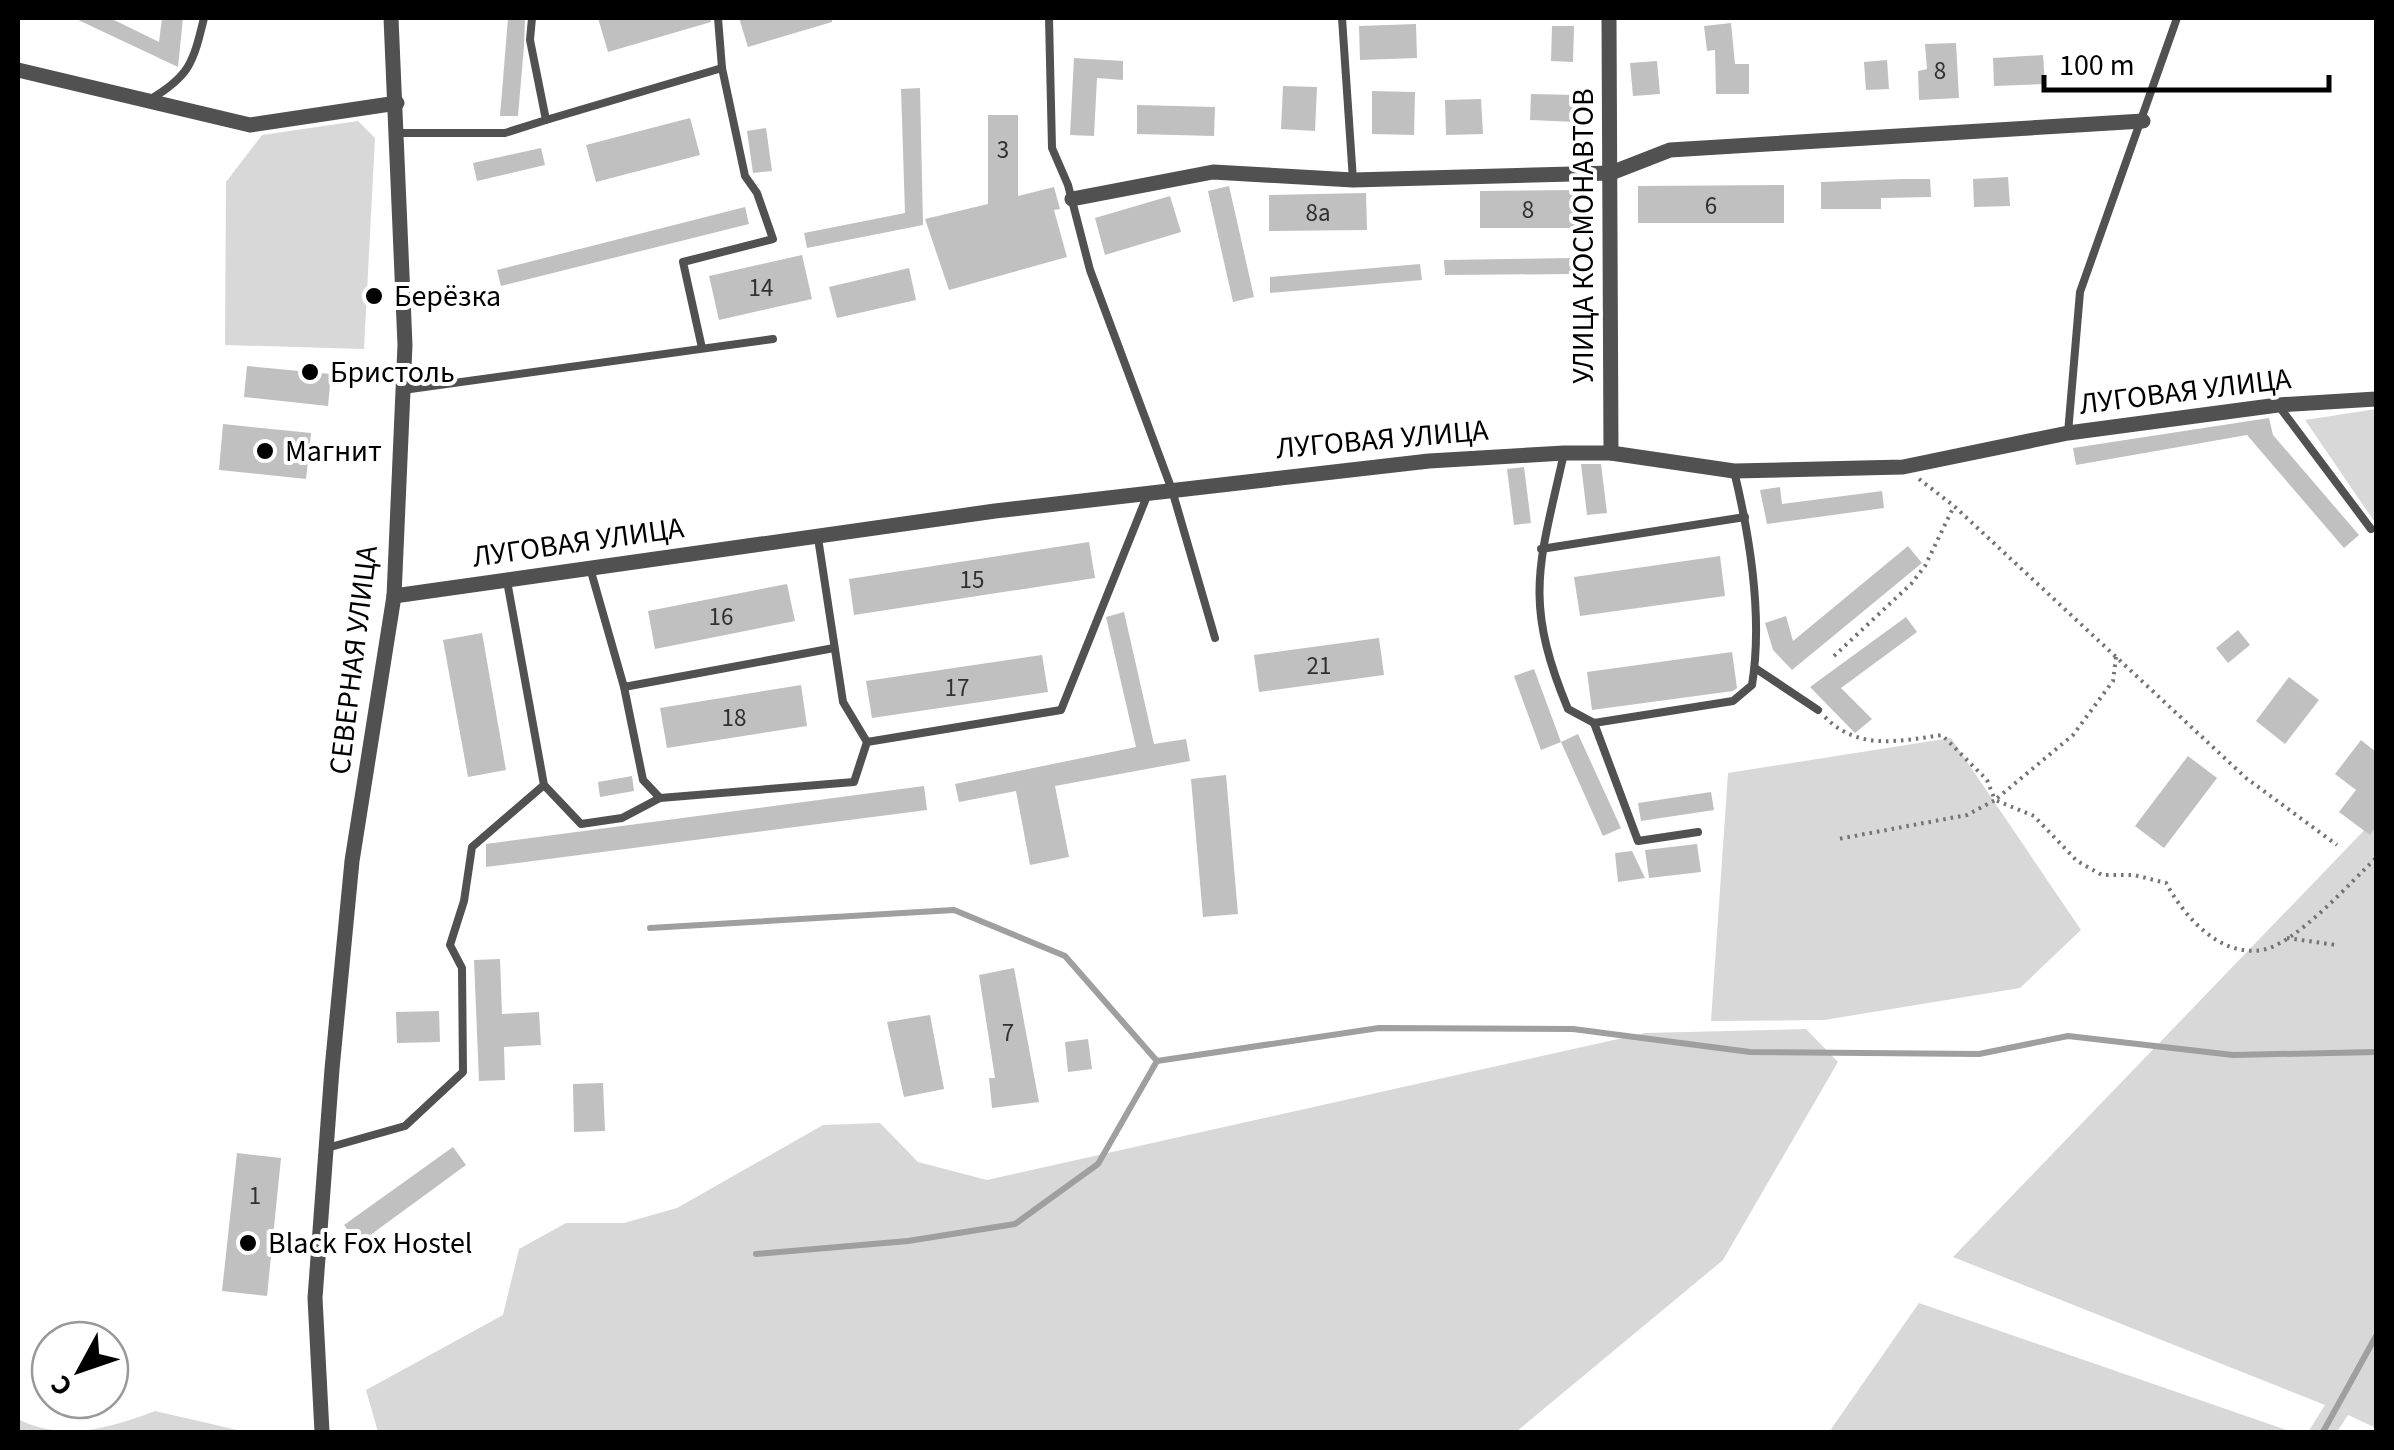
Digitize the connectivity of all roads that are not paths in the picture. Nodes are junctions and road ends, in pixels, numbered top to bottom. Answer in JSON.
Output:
{"nodes":[{"id":1,"x":204,"y":18,"type":"edge"},
{"id":2,"x":389,"y":18,"type":"edge"},
{"id":3,"x":532,"y":18,"type":"edge"},
{"id":4,"x":718,"y":18,"type":"edge"},
{"id":5,"x":1049,"y":18,"type":"edge"},
{"id":6,"x":1342,"y":18,"type":"edge"},
{"id":7,"x":1609,"y":18,"type":"edge"},
{"id":8,"x":2178,"y":18,"type":"edge"},
{"id":9,"x":722,"y":68,"type":"junction"},
{"id":10,"x":18,"y":70,"type":"edge"},
{"id":11,"x":147,"y":101,"type":"junction"},
{"id":12,"x":397,"y":103,"type":"junction"},
{"id":13,"x":546,"y":120,"type":"junction"},
{"id":14,"x":2143,"y":121,"type":"junction"},
{"id":15,"x":398,"y":132,"type":"junction"},
{"id":16,"x":1611,"y":174,"type":"junction"},
{"id":17,"x":1353,"y":180,"type":"junction"},
{"id":18,"x":1072,"y":199,"type":"junction"},
{"id":19,"x":773,"y":338,"type":"dead end"},
{"id":20,"x":702,"y":348,"type":"junction"},
{"id":21,"x":403,"y":390,"type":"junction"},
{"id":22,"x":2376,"y":399,"type":"edge"},
{"id":23,"x":2278,"y":405,"type":"junction"},
{"id":24,"x":2068,"y":433,"type":"junction"},
{"id":25,"x":1564,"y":452,"type":"junction"},
{"id":26,"x":1611,"y":453,"type":"junction"},
{"id":27,"x":1734,"y":471,"type":"junction"},
{"id":28,"x":1172,"y":490,"type":"junction"},
{"id":29,"x":1147,"y":496,"type":"junction"},
{"id":30,"x":1745,"y":518,"type":"junction"},
{"id":31,"x":2371,"y":530,"type":"dead end"},
{"id":32,"x":817,"y":536,"type":"junction"},
{"id":33,"x":1540,"y":549,"type":"junction"},
{"id":34,"x":590,"y":568,"type":"junction"},
{"id":35,"x":507,"y":579,"type":"junction"},
{"id":36,"x":394,"y":596,"type":"junction"},
{"id":37,"x":1216,"y":638,"type":"dead end"},
{"id":38,"x":834,"y":648,"type":"junction"},
{"id":39,"x":1755,"y":668,"type":"junction"},
{"id":40,"x":624,"y":687,"type":"junction"},
{"id":41,"x":1818,"y":710,"type":"road end"},
{"id":42,"x":1594,"y":722,"type":"junction"},
{"id":43,"x":867,"y":742,"type":"junction"},
{"id":44,"x":544,"y":785,"type":"junction"},
{"id":45,"x":660,"y":798,"type":"junction"},
{"id":46,"x":1698,"y":832,"type":"dead end"},
{"id":47,"x":326,"y":1148,"type":"junction"},
{"id":48,"x":322,"y":1432,"type":"edge"}],
"edges":[{"from":1,"to":11,"type":"lane"},
{"from":2,"to":12,"type":"street","name":"СЕВЕРНАЯ УЛИЦА"},
{"from":3,"to":13,"type":"lane"},
{"from":4,"to":9,"type":"lane"},
{"from":5,"to":18,"type":"lane"},
{"from":6,"to":17,"type":"lane"},
{"from":7,"to":16,"type":"street","name":"УЛИЦА КОСМОНАВТОВ"},
{"from":8,"to":14,"type":"lane"},
{"from":9,"to":13,"type":"lane"},
{"from":9,"to":20,"type":"lane"},
{"from":10,"to":11,"type":"street"},
{"from":11,"to":12,"type":"street"},
{"from":12,"to":15,"type":"street","name":"СЕВЕРНАЯ УЛИЦА"},
{"from":13,"to":15,"type":"lane"},
{"from":14,"to":16,"type":"street"},
{"from":14,"to":24,"type":"lane"},
{"from":15,"to":21,"type":"street","name":"СЕВЕРНАЯ УЛИЦА"},
{"from":16,"to":17,"type":"street"},
{"from":16,"to":26,"type":"street","name":"УЛИЦА КОСМОНАВТОВ"},
{"from":17,"to":18,"type":"street"},
{"from":18,"to":28,"type":"lane"},
{"from":19,"to":20,"type":"lane"},
{"from":20,"to":21,"type":"lane"},
{"from":21,"to":36,"type":"street","name":"СЕВЕРНАЯ УЛИЦА"},
{"from":22,"to":23,"type":"street","name":"ЛУГОВАЯ УЛИЦА"},
{"from":23,"to":24,"type":"street","name":"ЛУГОВАЯ УЛИЦА"},
{"from":23,"to":31,"type":"lane"},
{"from":24,"to":27,"type":"street","name":"ЛУГОВАЯ УЛИЦА"},
{"from":25,"to":26,"type":"street","name":"ЛУГОВАЯ УЛИЦА"},
{"from":25,"to":28,"type":"street","name":"ЛУГОВАЯ УЛИЦА"},
{"from":25,"to":33,"type":"lane"},
{"from":26,"to":27,"type":"street","name":"ЛУГОВАЯ УЛИЦА"},
{"from":27,"to":30,"type":"lane"},
{"from":28,"to":29,"type":"street","name":"ЛУГОВАЯ УЛИЦА"},
{"from":28,"to":37,"type":"lane"},
{"from":29,"to":32,"type":"street","name":"ЛУГОВАЯ УЛИЦА"},
{"from":29,"to":43,"type":"lane"},
{"from":30,"to":33,"type":"lane"},
{"from":30,"to":39,"type":"lane"},
{"from":32,"to":34,"type":"street","name":"ЛУГОВАЯ УЛИЦА"},
{"from":32,"to":38,"type":"lane"},
{"from":33,"to":42,"type":"lane"},
{"from":34,"to":35,"type":"street","name":"ЛУГОВАЯ УЛИЦА"},
{"from":34,"to":40,"type":"lane"},
{"from":35,"to":36,"type":"street","name":"ЛУГОВАЯ УЛИЦА"},
{"from":35,"to":44,"type":"lane"},
{"from":36,"to":47,"type":"street","name":"СЕВЕРНАЯ УЛИЦА"},
{"from":38,"to":40,"type":"lane"},
{"from":38,"to":43,"type":"lane"},
{"from":39,"to":41,"type":"lane"},
{"from":39,"to":42,"type":"lane"},
{"from":40,"to":45,"type":"lane"},
{"from":42,"to":46,"type":"lane"},
{"from":43,"to":45,"type":"lane"},
{"from":44,"to":45,"type":"lane"},
{"from":44,"to":47,"type":"lane"},
{"from":47,"to":48,"type":"street","name":"СЕВЕРНАЯ УЛИЦА"}]}
